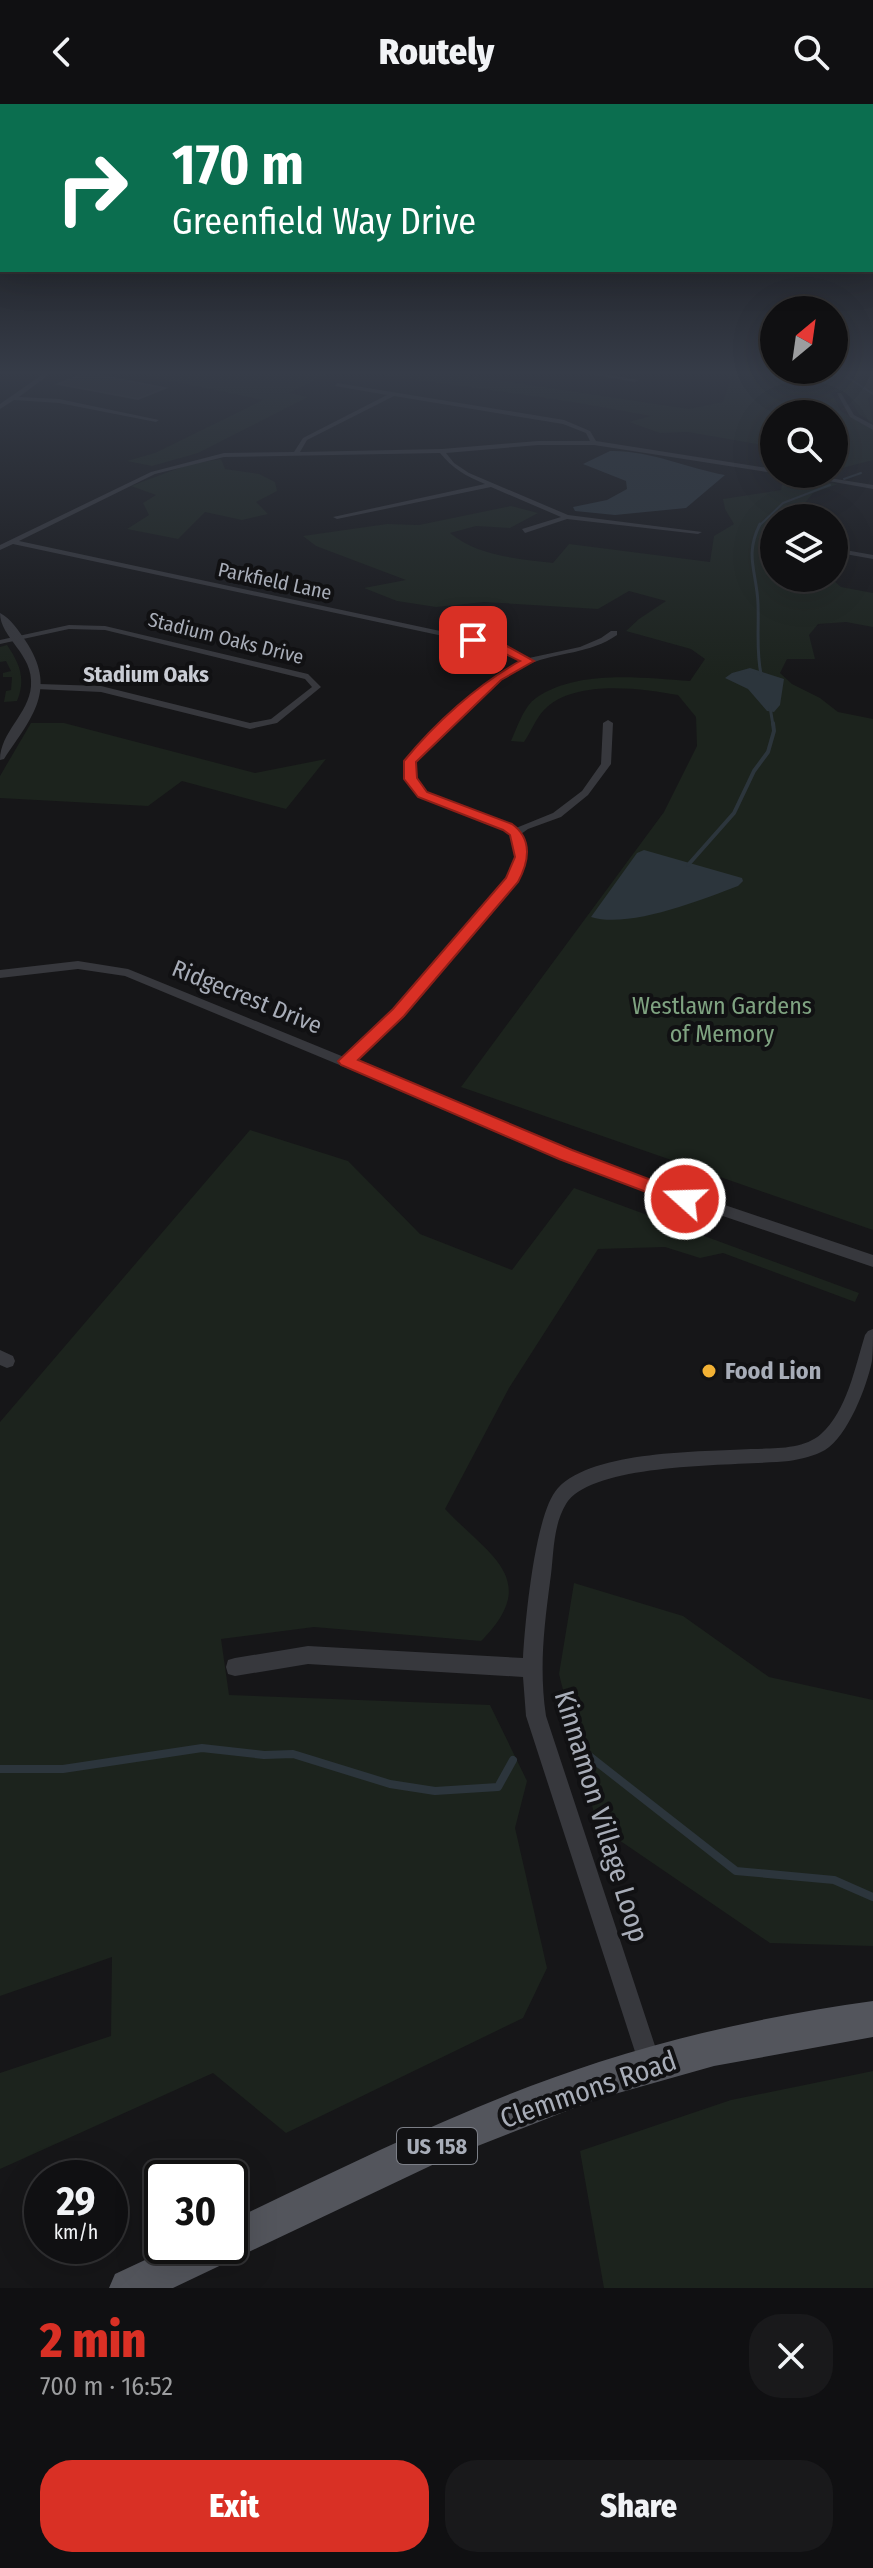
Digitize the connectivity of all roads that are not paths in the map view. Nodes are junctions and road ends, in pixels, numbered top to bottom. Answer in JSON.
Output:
{"nodes":[{"id":1,"x":160,"y":472,"type":"edge"},
{"id":2,"x":463,"y":472,"type":"edge"},
{"id":3,"x":873,"y":478,"type":"edge"},
{"id":4,"x":848,"y":483,"type":"edge"},
{"id":5,"x":490,"y":485,"type":"junction"},
{"id":6,"x":869,"y":487,"type":"edge"},
{"id":7,"x":337,"y":517,"type":"dead end"},
{"id":8,"x":567,"y":517,"type":"junction"},
{"id":9,"x":525,"y":531,"type":"dead end"},
{"id":10,"x":698,"y":532,"type":"dead end"},
{"id":11,"x":12,"y":542,"type":"junction"},
{"id":12,"x":0,"y":548,"type":"edge"},
{"id":13,"x":848,"y":553,"type":"edge"},
{"id":14,"x":873,"y":557,"type":"edge"},
{"id":15,"x":0,"y":616,"type":"edge"},
{"id":16,"x":614,"y":633,"type":"dead end"},
{"id":17,"x":18,"y":638,"type":"junction"},
{"id":18,"x":0,"y":642,"type":"edge"},
{"id":19,"x":528,"y":661,"type":"junction"},
{"id":20,"x":39,"y":687,"type":"junction"},
{"id":21,"x":608,"y":723,"type":"dead end"},
{"id":22,"x":0,"y":756,"type":"edge"},
{"id":23,"x":516,"y":833,"type":"junction"},
{"id":24,"x":0,"y":974,"type":"edge"},
{"id":25,"x":347,"y":1061,"type":"junction"},
{"id":26,"x":873,"y":1261,"type":"edge"},
{"id":27,"x":873,"y":1335,"type":"edge"},
{"id":28,"x":235,"y":1667,"type":"dead end"},
{"id":29,"x":530,"y":1668,"type":"junction"},
{"id":30,"x":873,"y":2019,"type":"edge"},
{"id":31,"x":650,"y":2064,"type":"junction"},
{"id":32,"x":248,"y":2233,"type":"edge"},
{"id":33,"x":180,"y":2264,"type":"edge"},
{"id":34,"x":129,"y":2288,"type":"edge"}],
"edges":[{"from":1,"to":11,"type":"street"},
{"from":2,"to":5,"type":"street"},
{"from":3,"to":6,"type":"street"},
{"from":4,"to":6,"type":"street"},
{"from":5,"to":7,"type":"street"},
{"from":5,"to":8,"type":"street"},
{"from":8,"to":9,"type":"street"},
{"from":8,"to":10,"type":"street"},
{"from":11,"to":12,"type":"street"},
{"from":11,"to":19,"type":"street","name":"Parkfield Lane"},
{"from":13,"to":14,"type":"street"},
{"from":15,"to":17,"type":"street"},
{"from":16,"to":19,"type":"street"},
{"from":17,"to":18,"type":"street"},
{"from":17,"to":20,"type":"street"},
{"from":17,"to":20,"type":"street","name":"Stadium Oaks Drive"},
{"from":19,"to":23,"type":"street"},
{"from":20,"to":22,"type":"street"},
{"from":21,"to":23,"type":"street"},
{"from":23,"to":25,"type":"street"},
{"from":24,"to":25,"type":"street","name":"Ridgecrest Drive"},
{"from":25,"to":26,"type":"street","name":"Ridgecrest Drive"},
{"from":27,"to":29,"type":"street","name":"Kinnamon Village Loop"},
{"from":28,"to":29,"type":"street"},
{"from":29,"to":31,"type":"street","name":"Kinnamon Village Loop"},
{"from":30,"to":31,"type":"main road","name":"Clemmons Road","number":"US 158"},
{"from":31,"to":32,"type":"main road","name":"Clemmons Road","number":"US 158"},
{"from":33,"to":34,"type":"main road"}]}
